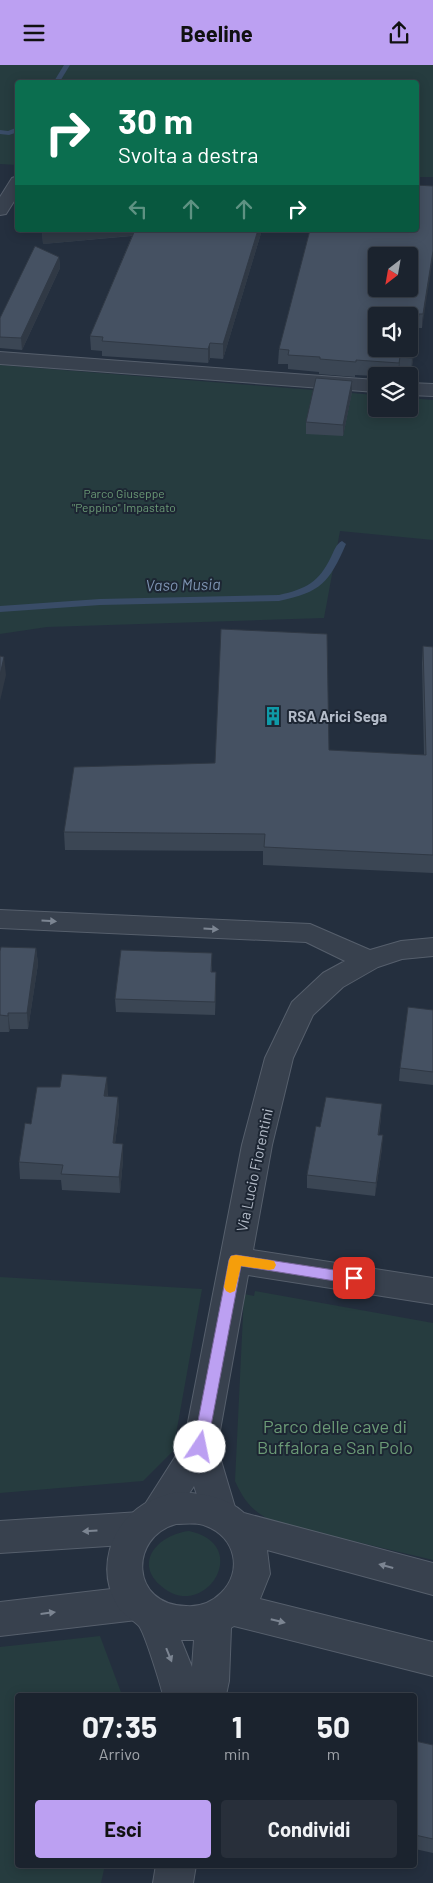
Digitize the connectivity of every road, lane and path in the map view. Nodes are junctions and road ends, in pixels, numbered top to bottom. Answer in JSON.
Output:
{"nodes":[{"id":1,"x":15,"y":186,"type":"edge"},
{"id":2,"x":0,"y":210,"type":"edge"},
{"id":3,"x":0,"y":358,"type":"edge"},
{"id":4,"x":368,"y":385,"type":"edge"},
{"id":5,"x":418,"y":390,"type":"edge"},
{"id":6,"x":433,"y":391,"type":"edge"},
{"id":7,"x":0,"y":919,"type":"edge"},
{"id":8,"x":433,"y":947,"type":"edge"},
{"id":9,"x":368,"y":960,"type":"junction"},
{"id":10,"x":236,"y":1260,"type":"junction"},
{"id":11,"x":433,"y":1291,"type":"edge"},
{"id":12,"x":200,"y":1447,"type":"junction"},
{"id":13,"x":227,"y":1520,"type":"junction"},
{"id":14,"x":147,"y":1522,"type":"junction"},
{"id":15,"x":0,"y":1537,"type":"edge"},
{"id":16,"x":433,"y":1579,"type":"edge"},
{"id":17,"x":145,"y":1609,"type":"junction"},
{"id":18,"x":222,"y":1614,"type":"junction"},
{"id":19,"x":0,"y":1619,"type":"edge"},
{"id":20,"x":433,"y":1659,"type":"edge"},
{"id":21,"x":182,"y":1693,"type":"edge"},
{"id":22,"x":207,"y":1693,"type":"edge"},
{"id":23,"x":176,"y":1868,"type":"edge"},
{"id":24,"x":173,"y":1883,"type":"edge"}],
"edges":[{"from":1,"to":2,"type":"street"},
{"from":3,"to":4,"type":"street"},
{"from":5,"to":6,"type":"street"},
{"from":7,"to":9,"type":"street","one_way":true},
{"from":8,"to":9,"type":"street","name":"Via Lucio Fiorentini"},
{"from":9,"to":10,"type":"street","name":"Via Lucio Fiorentini"},
{"from":10,"to":11,"type":"street"},
{"from":10,"to":12,"type":"street","name":"Via Lucio Fiorentini"},
{"from":12,"to":13,"type":"street","name":"Via Lucio Fiorentini"},
{"from":12,"to":14,"type":"street","name":"Via Lucio Fiorentini"},
{"from":13,"to":14,"type":"street"},
{"from":16,"to":13,"type":"street","one_way":true},
{"from":13,"to":18,"type":"street"},
{"from":14,"to":15,"type":"street","one_way":true},
{"from":14,"to":17,"type":"street"},
{"from":17,"to":18,"type":"street"},
{"from":19,"to":17,"type":"street","one_way":true},
{"from":17,"to":21,"type":"street","one_way":true},
{"from":18,"to":20,"type":"street","one_way":true},
{"from":18,"to":22,"type":"street"},
{"from":23,"to":24,"type":"street"}]}
